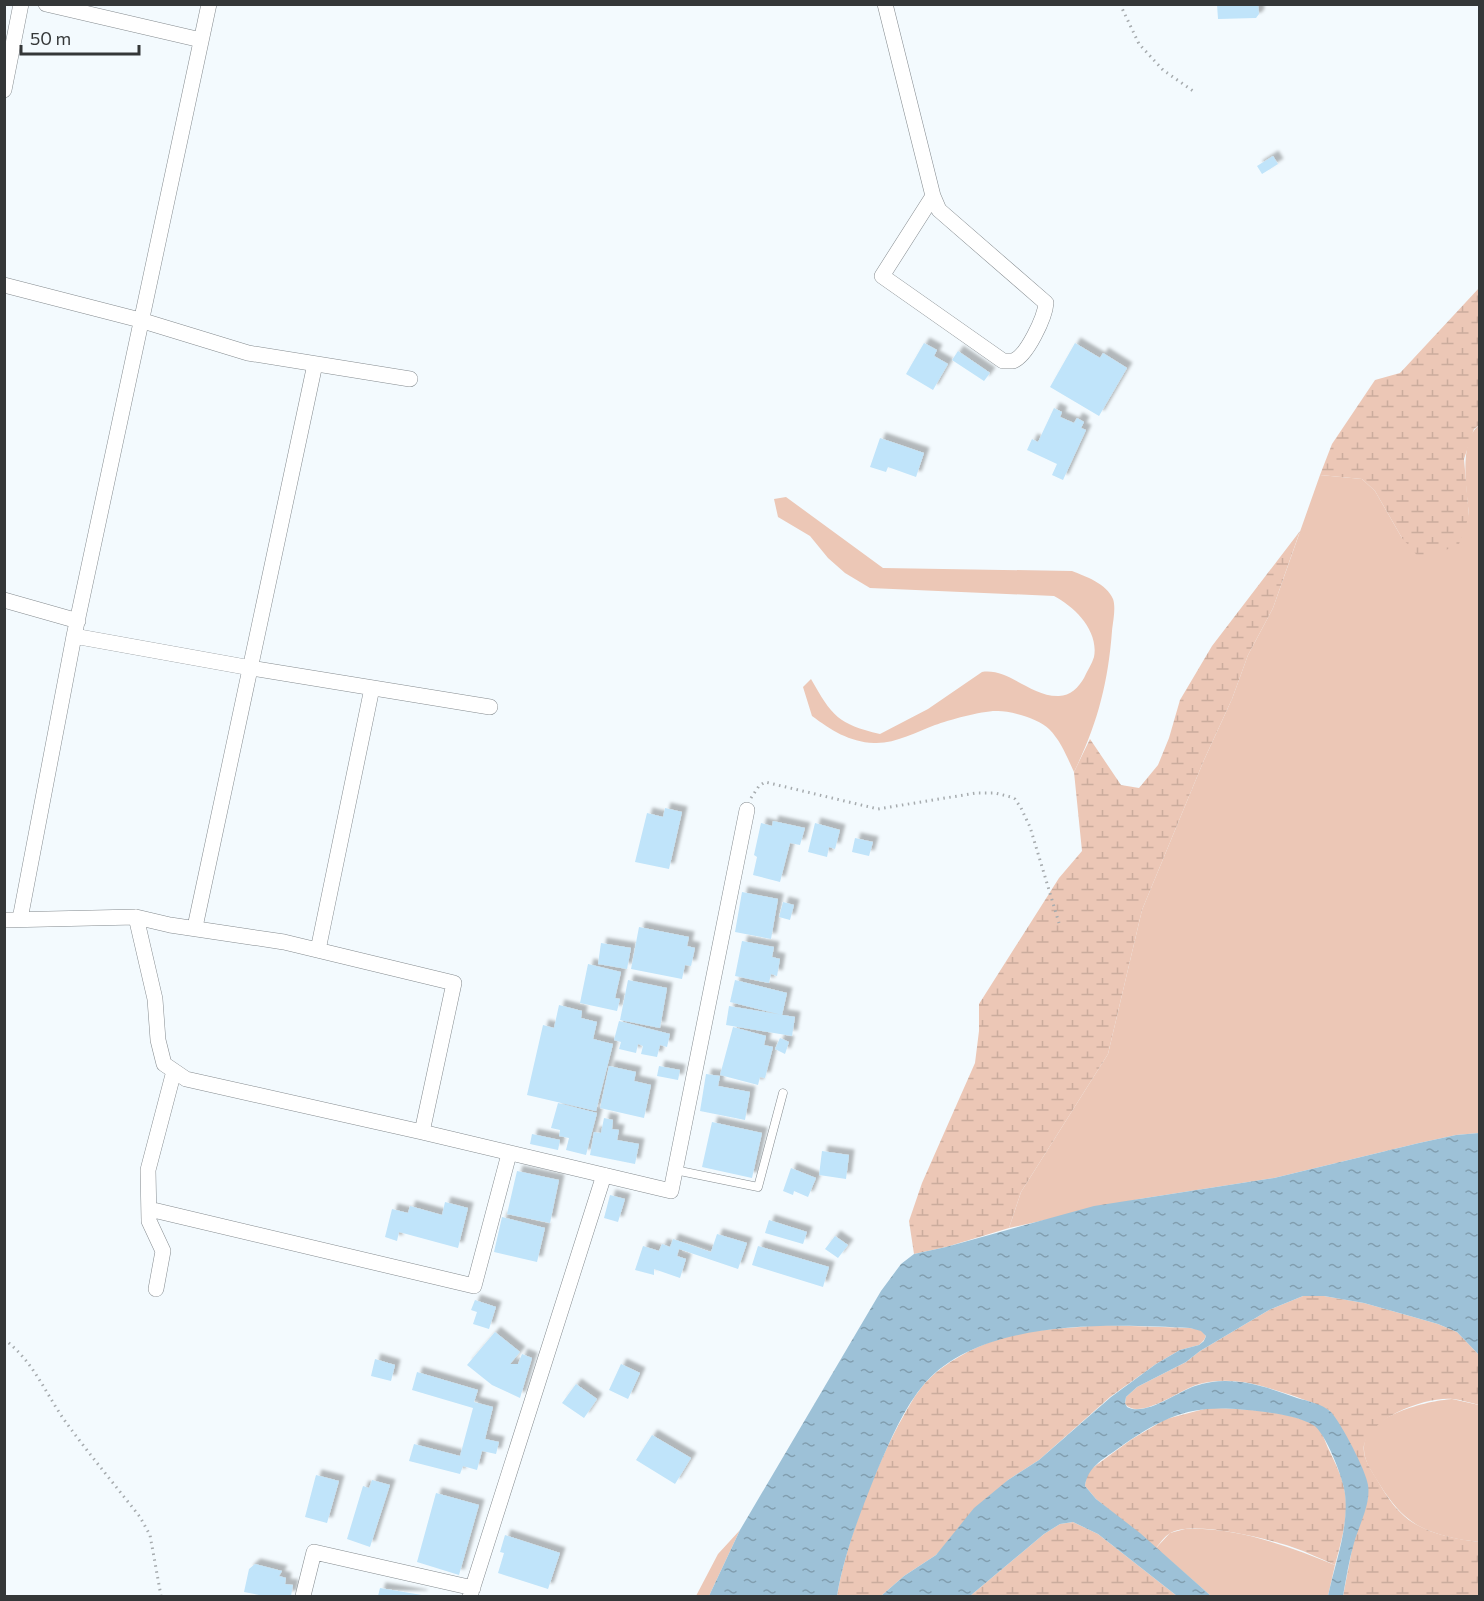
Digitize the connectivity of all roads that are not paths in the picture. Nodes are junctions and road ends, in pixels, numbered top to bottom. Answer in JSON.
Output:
{"nodes":[{"id":1,"x":21,"y":4,"type":"edge"},
{"id":2,"x":46,"y":4,"type":"edge"},
{"id":3,"x":209,"y":4,"type":"edge"},
{"id":4,"x":885,"y":4,"type":"edge"},
{"id":5,"x":201,"y":40,"type":"junction"},
{"id":6,"x":4,"y":90,"type":"edge"},
{"id":7,"x":933,"y":196,"type":"junction"},
{"id":8,"x":4,"y":285,"type":"edge"},
{"id":9,"x":140,"y":320,"type":"junction"},
{"id":10,"x":315,"y":364,"type":"junction"},
{"id":11,"x":410,"y":379,"type":"dead end"},
{"id":12,"x":4,"y":600,"type":"edge"},
{"id":13,"x":78,"y":621,"type":"junction"},
{"id":14,"x":74,"y":636,"type":"junction"},
{"id":15,"x":251,"y":668,"type":"junction"},
{"id":16,"x":372,"y":688,"type":"junction"},
{"id":17,"x":490,"y":707,"type":"dead end"},
{"id":18,"x":747,"y":810,"type":"road end"},
{"id":19,"x":136,"y":917,"type":"junction"},
{"id":20,"x":20,"y":919,"type":"junction"},
{"id":21,"x":4,"y":920,"type":"edge"},
{"id":22,"x":195,"y":927,"type":"junction"},
{"id":23,"x":318,"y":950,"type":"junction"},
{"id":24,"x":174,"y":1071,"type":"junction"},
{"id":25,"x":783,"y":1093,"type":"dead end"},
{"id":26,"x":422,"y":1132,"type":"junction"},
{"id":27,"x":509,"y":1154,"type":"junction"},
{"id":28,"x":675,"y":1170,"type":"junction"},
{"id":29,"x":604,"y":1175,"type":"junction"},
{"id":30,"x":149,"y":1209,"type":"junction"},
{"id":31,"x":156,"y":1289,"type":"dead end"},
{"id":32,"x":472,"y":1592,"type":"edge"},
{"id":33,"x":303,"y":1596,"type":"edge"}],
"edges":[{"from":1,"to":6,"type":"street"},
{"from":2,"to":5,"type":"street"},
{"from":3,"to":5,"type":"street"},
{"from":4,"to":7,"type":"street"},
{"from":5,"to":9,"type":"street"},
{"from":7,"to":7,"type":"street"},
{"from":8,"to":9,"type":"street"},
{"from":9,"to":10,"type":"street"},
{"from":9,"to":13,"type":"street"},
{"from":10,"to":11,"type":"street"},
{"from":10,"to":15,"type":"street"},
{"from":12,"to":13,"type":"street"},
{"from":13,"to":14,"type":"street"},
{"from":14,"to":15,"type":"street"},
{"from":14,"to":20,"type":"street"},
{"from":15,"to":16,"type":"street"},
{"from":15,"to":22,"type":"street"},
{"from":16,"to":17,"type":"street"},
{"from":16,"to":23,"type":"street"},
{"from":18,"to":28,"type":"street"},
{"from":19,"to":20,"type":"street"},
{"from":19,"to":22,"type":"street"},
{"from":19,"to":24,"type":"street"},
{"from":20,"to":21,"type":"street"},
{"from":22,"to":23,"type":"street"},
{"from":23,"to":26,"type":"street"},
{"from":24,"to":26,"type":"street"},
{"from":24,"to":30,"type":"street"},
{"from":25,"to":28,"type":"lane"},
{"from":26,"to":27,"type":"street"},
{"from":27,"to":29,"type":"street"},
{"from":27,"to":30,"type":"street"},
{"from":28,"to":29,"type":"street"},
{"from":29,"to":32,"type":"street"},
{"from":30,"to":31,"type":"street"},
{"from":32,"to":33,"type":"street"}]}
